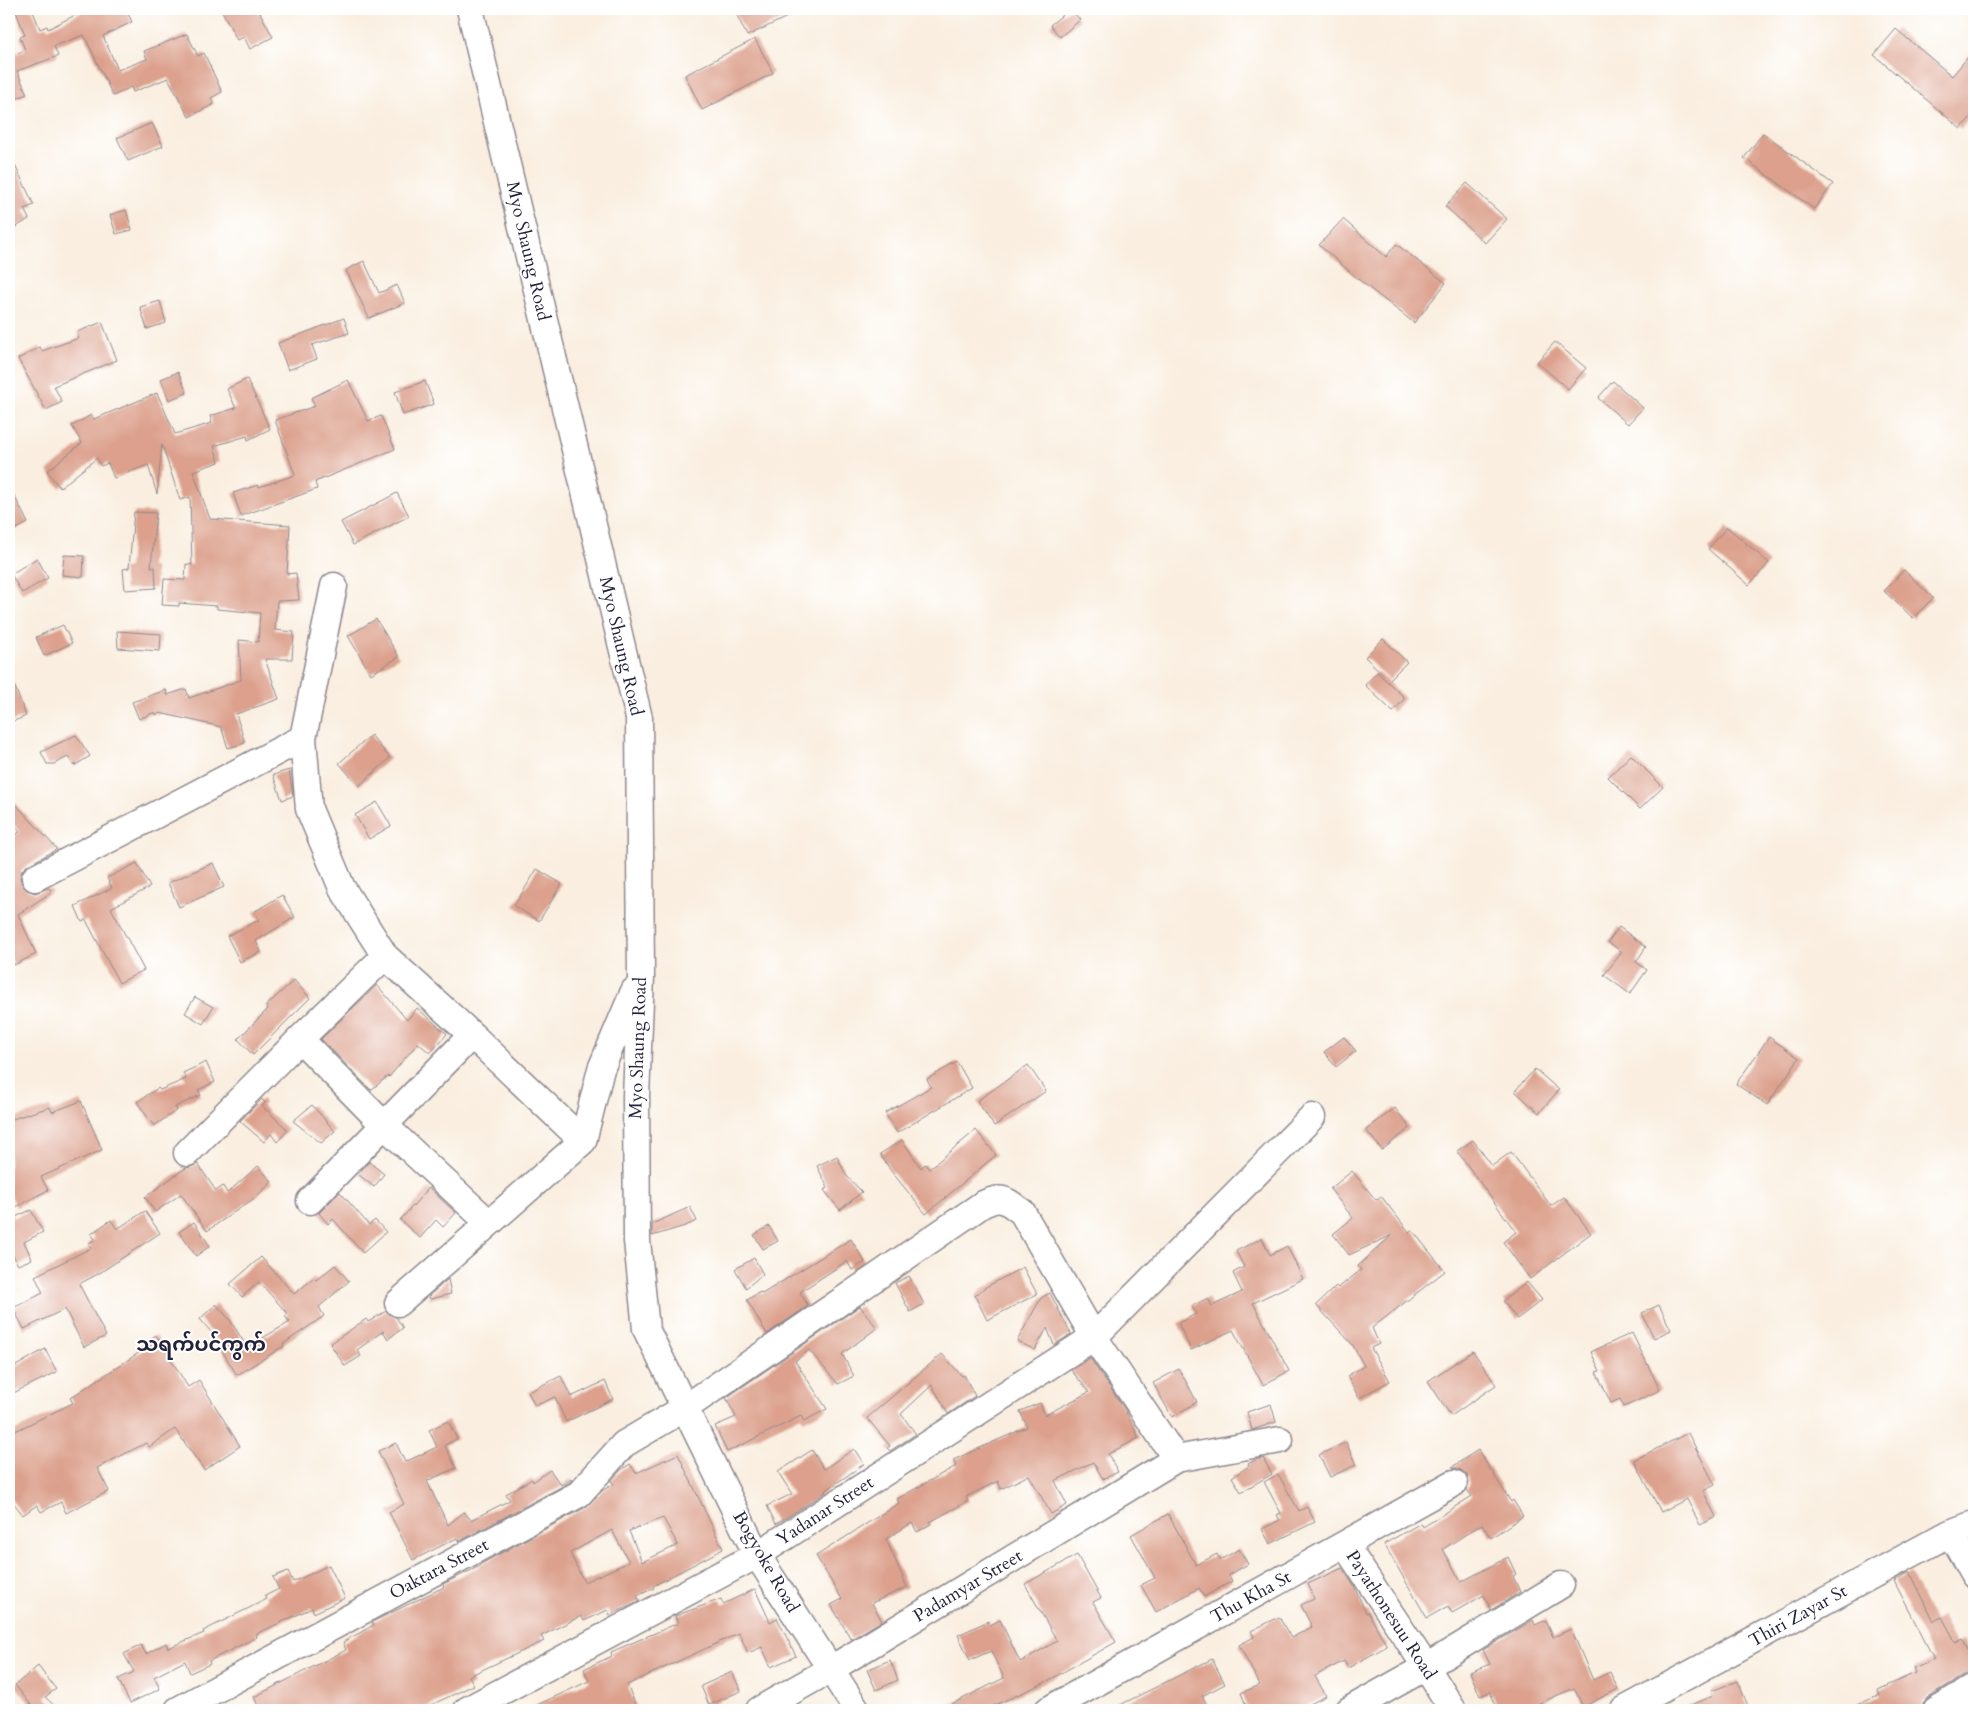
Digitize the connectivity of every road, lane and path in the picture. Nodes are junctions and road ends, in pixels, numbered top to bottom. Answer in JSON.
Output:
{"nodes":[{"id":1,"x":470,"y":9,"type":"edge"},
{"id":2,"x":334,"y":586,"type":"dead end"},
{"id":3,"x":303,"y":738,"type":"junction"},
{"id":4,"x":36,"y":878,"type":"dead end"},
{"id":5,"x":385,"y":956,"type":"junction"},
{"id":6,"x":641,"y":977,"type":"junction"},
{"id":7,"x":472,"y":1035,"type":"junction"},
{"id":8,"x":300,"y":1039,"type":"junction"},
{"id":9,"x":1312,"y":1117,"type":"dead end"},
{"id":10,"x":384,"y":1125,"type":"junction"},
{"id":11,"x":583,"y":1141,"type":"junction"},
{"id":12,"x":187,"y":1153,"type":"dead end"},
{"id":13,"x":310,"y":1201,"type":"dead end"},
{"id":14,"x":489,"y":1223,"type":"junction"},
{"id":15,"x":398,"y":1303,"type":"dead end"},
{"id":16,"x":1094,"y":1337,"type":"junction"},
{"id":17,"x":685,"y":1408,"type":"junction"},
{"id":18,"x":1280,"y":1440,"type":"dead end"},
{"id":19,"x":1176,"y":1459,"type":"junction"},
{"id":20,"x":1454,"y":1483,"type":"dead end"},
{"id":21,"x":1974,"y":1524,"type":"edge"},
{"id":22,"x":1950,"y":1533,"type":"junction"},
{"id":23,"x":1345,"y":1545,"type":"junction"},
{"id":24,"x":757,"y":1555,"type":"junction"},
{"id":25,"x":1974,"y":1575,"type":"edge"},
{"id":26,"x":1561,"y":1585,"type":"dead end"},
{"id":27,"x":1426,"y":1667,"type":"junction"},
{"id":28,"x":831,"y":1669,"type":"junction"},
{"id":29,"x":1974,"y":1688,"type":"edge"},
{"id":30,"x":178,"y":1710,"type":"edge"},
{"id":31,"x":467,"y":1710,"type":"edge"},
{"id":32,"x":759,"y":1710,"type":"edge"},
{"id":33,"x":857,"y":1710,"type":"edge"},
{"id":34,"x":1048,"y":1710,"type":"edge"},
{"id":35,"x":1350,"y":1710,"type":"edge"},
{"id":36,"x":1453,"y":1710,"type":"edge"},
{"id":37,"x":1624,"y":1710,"type":"edge"},
{"id":38,"x":1936,"y":1710,"type":"edge"}],
"edges":[{"from":1,"to":6,"type":"street","name":"Myo Shaung Road"},
{"from":2,"to":3,"type":"street"},
{"from":3,"to":4,"type":"street"},
{"from":3,"to":5,"type":"street"},
{"from":5,"to":7,"type":"street"},
{"from":5,"to":8,"type":"street"},
{"from":6,"to":11,"type":"street"},
{"from":6,"to":17,"type":"street","name":"Myo Shaung Road"},
{"from":7,"to":10,"type":"street"},
{"from":7,"to":11,"type":"street"},
{"from":8,"to":10,"type":"street"},
{"from":8,"to":12,"type":"street"},
{"from":9,"to":16,"type":"street","name":"Yadanar Street"},
{"from":10,"to":13,"type":"street"},
{"from":10,"to":14,"type":"street"},
{"from":11,"to":14,"type":"street"},
{"from":14,"to":15,"type":"street"},
{"from":16,"to":17,"type":"street","name":"Oaktara Street"},
{"from":16,"to":19,"type":"street"},
{"from":16,"to":24,"type":"street","name":"Yadanar Street"},
{"from":17,"to":24,"type":"street","name":"Bogyoke Road"},
{"from":17,"to":30,"type":"street","name":"Oaktara Street"},
{"from":18,"to":19,"type":"street"},
{"from":19,"to":28,"type":"street","name":"Padamyar Street"},
{"from":20,"to":23,"type":"street","name":"Thu Kha St"},
{"from":21,"to":22,"type":"street","name":"Thiri Zayar St"},
{"from":22,"to":25,"type":"street"},
{"from":22,"to":37,"type":"street","name":"Thiri Zayar St"},
{"from":23,"to":27,"type":"street","name":"Payathonesuu Road"},
{"from":23,"to":34,"type":"street","name":"Thu Kha St"},
{"from":24,"to":28,"type":"street","name":"Bogyoke Road"},
{"from":24,"to":31,"type":"street","name":"Yadanar Street"},
{"from":26,"to":27,"type":"street"},
{"from":27,"to":35,"type":"street"},
{"from":27,"to":36,"type":"street","name":"Payathonesuu Road"},
{"from":28,"to":32,"type":"street","name":"Padamyar Street"},
{"from":28,"to":33,"type":"street","name":"Bogyoke Road"},
{"from":29,"to":38,"type":"street"}]}
